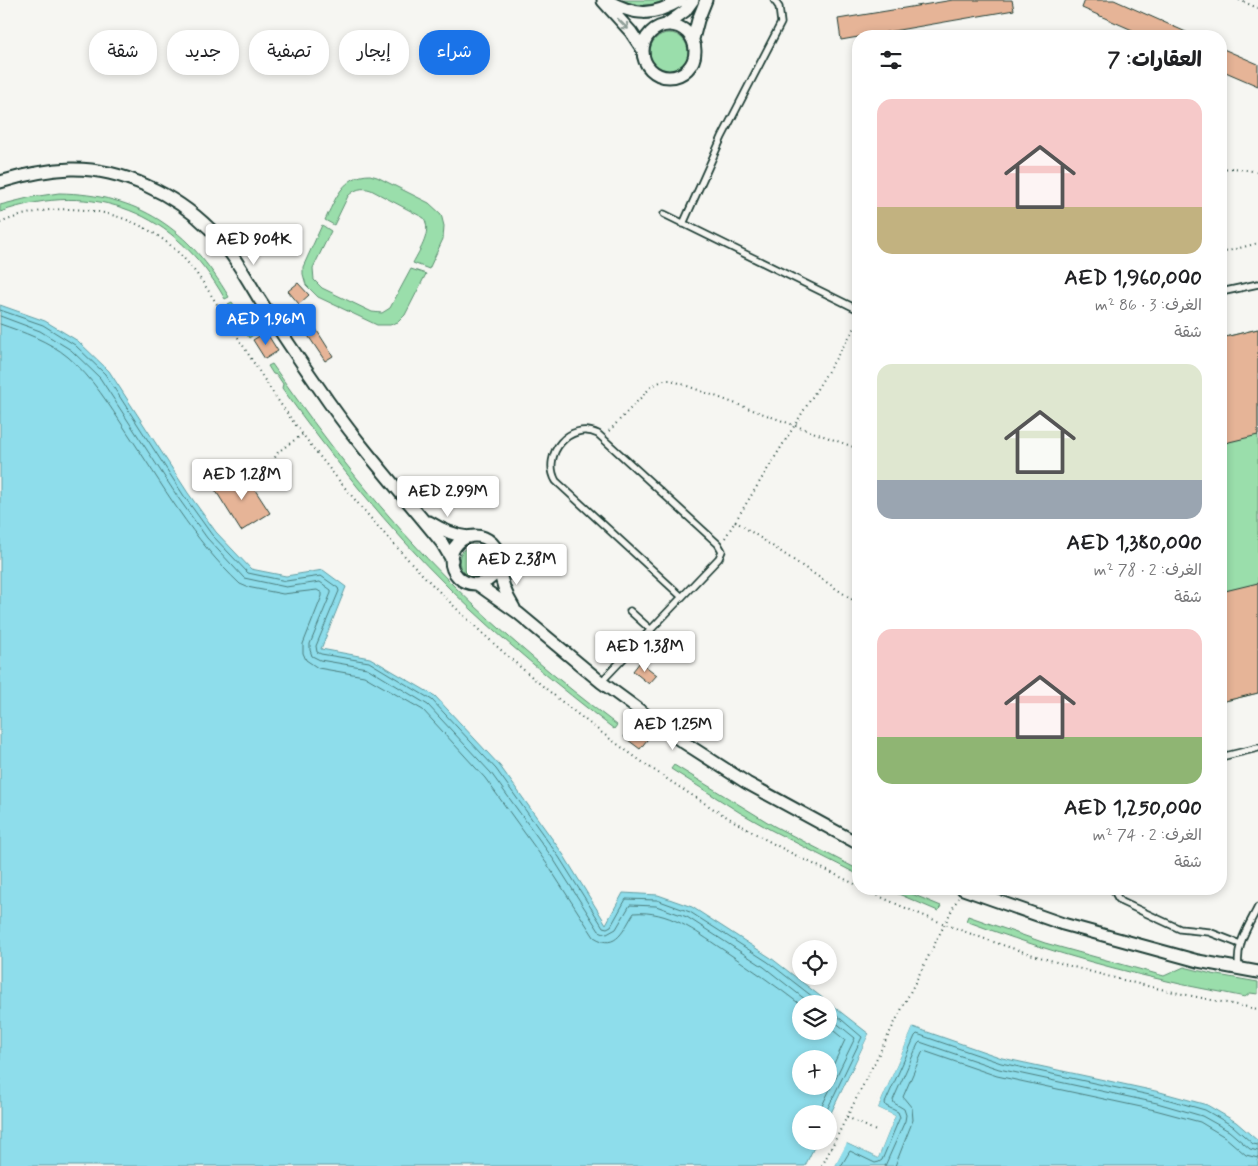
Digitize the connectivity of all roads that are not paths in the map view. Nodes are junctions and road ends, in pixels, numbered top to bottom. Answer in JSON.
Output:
{"nodes":[{"id":1,"x":601,"y":0,"type":"edge"},
{"id":2,"x":606,"y":0,"type":"edge"},
{"id":3,"x":681,"y":0,"type":"edge"},
{"id":4,"x":693,"y":0,"type":"edge"},
{"id":5,"x":706,"y":0,"type":"edge"},
{"id":6,"x":774,"y":0,"type":"edge"},
{"id":7,"x":667,"y":24,"type":"junction"},
{"id":8,"x":693,"y":39,"type":"junction"},
{"id":9,"x":643,"y":50,"type":"junction"},
{"id":10,"x":0,"y":182,"type":"edge"},
{"id":11,"x":664,"y":214,"type":"dead end"},
{"id":12,"x":683,"y":224,"type":"junction"},
{"id":13,"x":1258,"y":284,"type":"edge"},
{"id":14,"x":1227,"y":291,"type":"edge"},
{"id":15,"x":852,"y":307,"type":"edge"},
{"id":16,"x":420,"y":516,"type":"junction"},
{"id":17,"x":471,"y":537,"type":"junction"},
{"id":18,"x":452,"y":560,"type":"junction"},
{"id":19,"x":499,"y":566,"type":"junction"},
{"id":20,"x":477,"y":584,"type":"junction"},
{"id":21,"x":682,"y":597,"type":"junction"},
{"id":22,"x":630,"y":611,"type":"dead end"},
{"id":23,"x":518,"y":614,"type":"junction"},
{"id":24,"x":650,"y":630,"type":"junction"},
{"id":25,"x":601,"y":682,"type":"junction"},
{"id":26,"x":1258,"y":748,"type":"edge"},
{"id":27,"x":1227,"y":756,"type":"edge"},
{"id":28,"x":852,"y":840,"type":"edge"},
{"id":29,"x":971,"y":895,"type":"edge"},
{"id":30,"x":1116,"y":895,"type":"edge"},
{"id":31,"x":1258,"y":907,"type":"edge"},
{"id":32,"x":1240,"y":944,"type":"junction"},
{"id":33,"x":1239,"y":969,"type":"junction"},
{"id":34,"x":1258,"y":972,"type":"edge"}],
"edges":[{"from":1,"to":9,"type":"street","one_way":true},
{"from":2,"to":3,"type":"street"},
{"from":4,"to":7,"type":"street"},
{"from":5,"to":8,"type":"street"},
{"from":6,"to":12,"type":"lane"},
{"from":7,"to":8,"type":"street"},
{"from":7,"to":9,"type":"street"},
{"from":8,"to":9,"type":"street"},
{"from":10,"to":16,"type":"street"},
{"from":11,"to":12,"type":"lane"},
{"from":12,"to":15,"type":"lane"},
{"from":13,"to":14,"type":"lane"},
{"from":16,"to":17,"type":"street"},
{"from":16,"to":18,"type":"street"},
{"from":17,"to":18,"type":"street"},
{"from":17,"to":19,"type":"street"},
{"from":18,"to":20,"type":"street"},
{"from":19,"to":20,"type":"street"},
{"from":19,"to":23,"type":"street"},
{"from":20,"to":23,"type":"street"},
{"from":21,"to":21,"type":"lane"},
{"from":21,"to":24,"type":"lane"},
{"from":22,"to":24,"type":"lane"},
{"from":23,"to":25,"type":"street"},
{"from":24,"to":25,"type":"lane"},
{"from":25,"to":28,"type":"street"},
{"from":26,"to":27,"type":"lane"},
{"from":29,"to":33,"type":"street"},
{"from":30,"to":32,"type":"lane"},
{"from":31,"to":32,"type":"lane"},
{"from":32,"to":33,"type":"lane"},
{"from":33,"to":34,"type":"street"}]}
